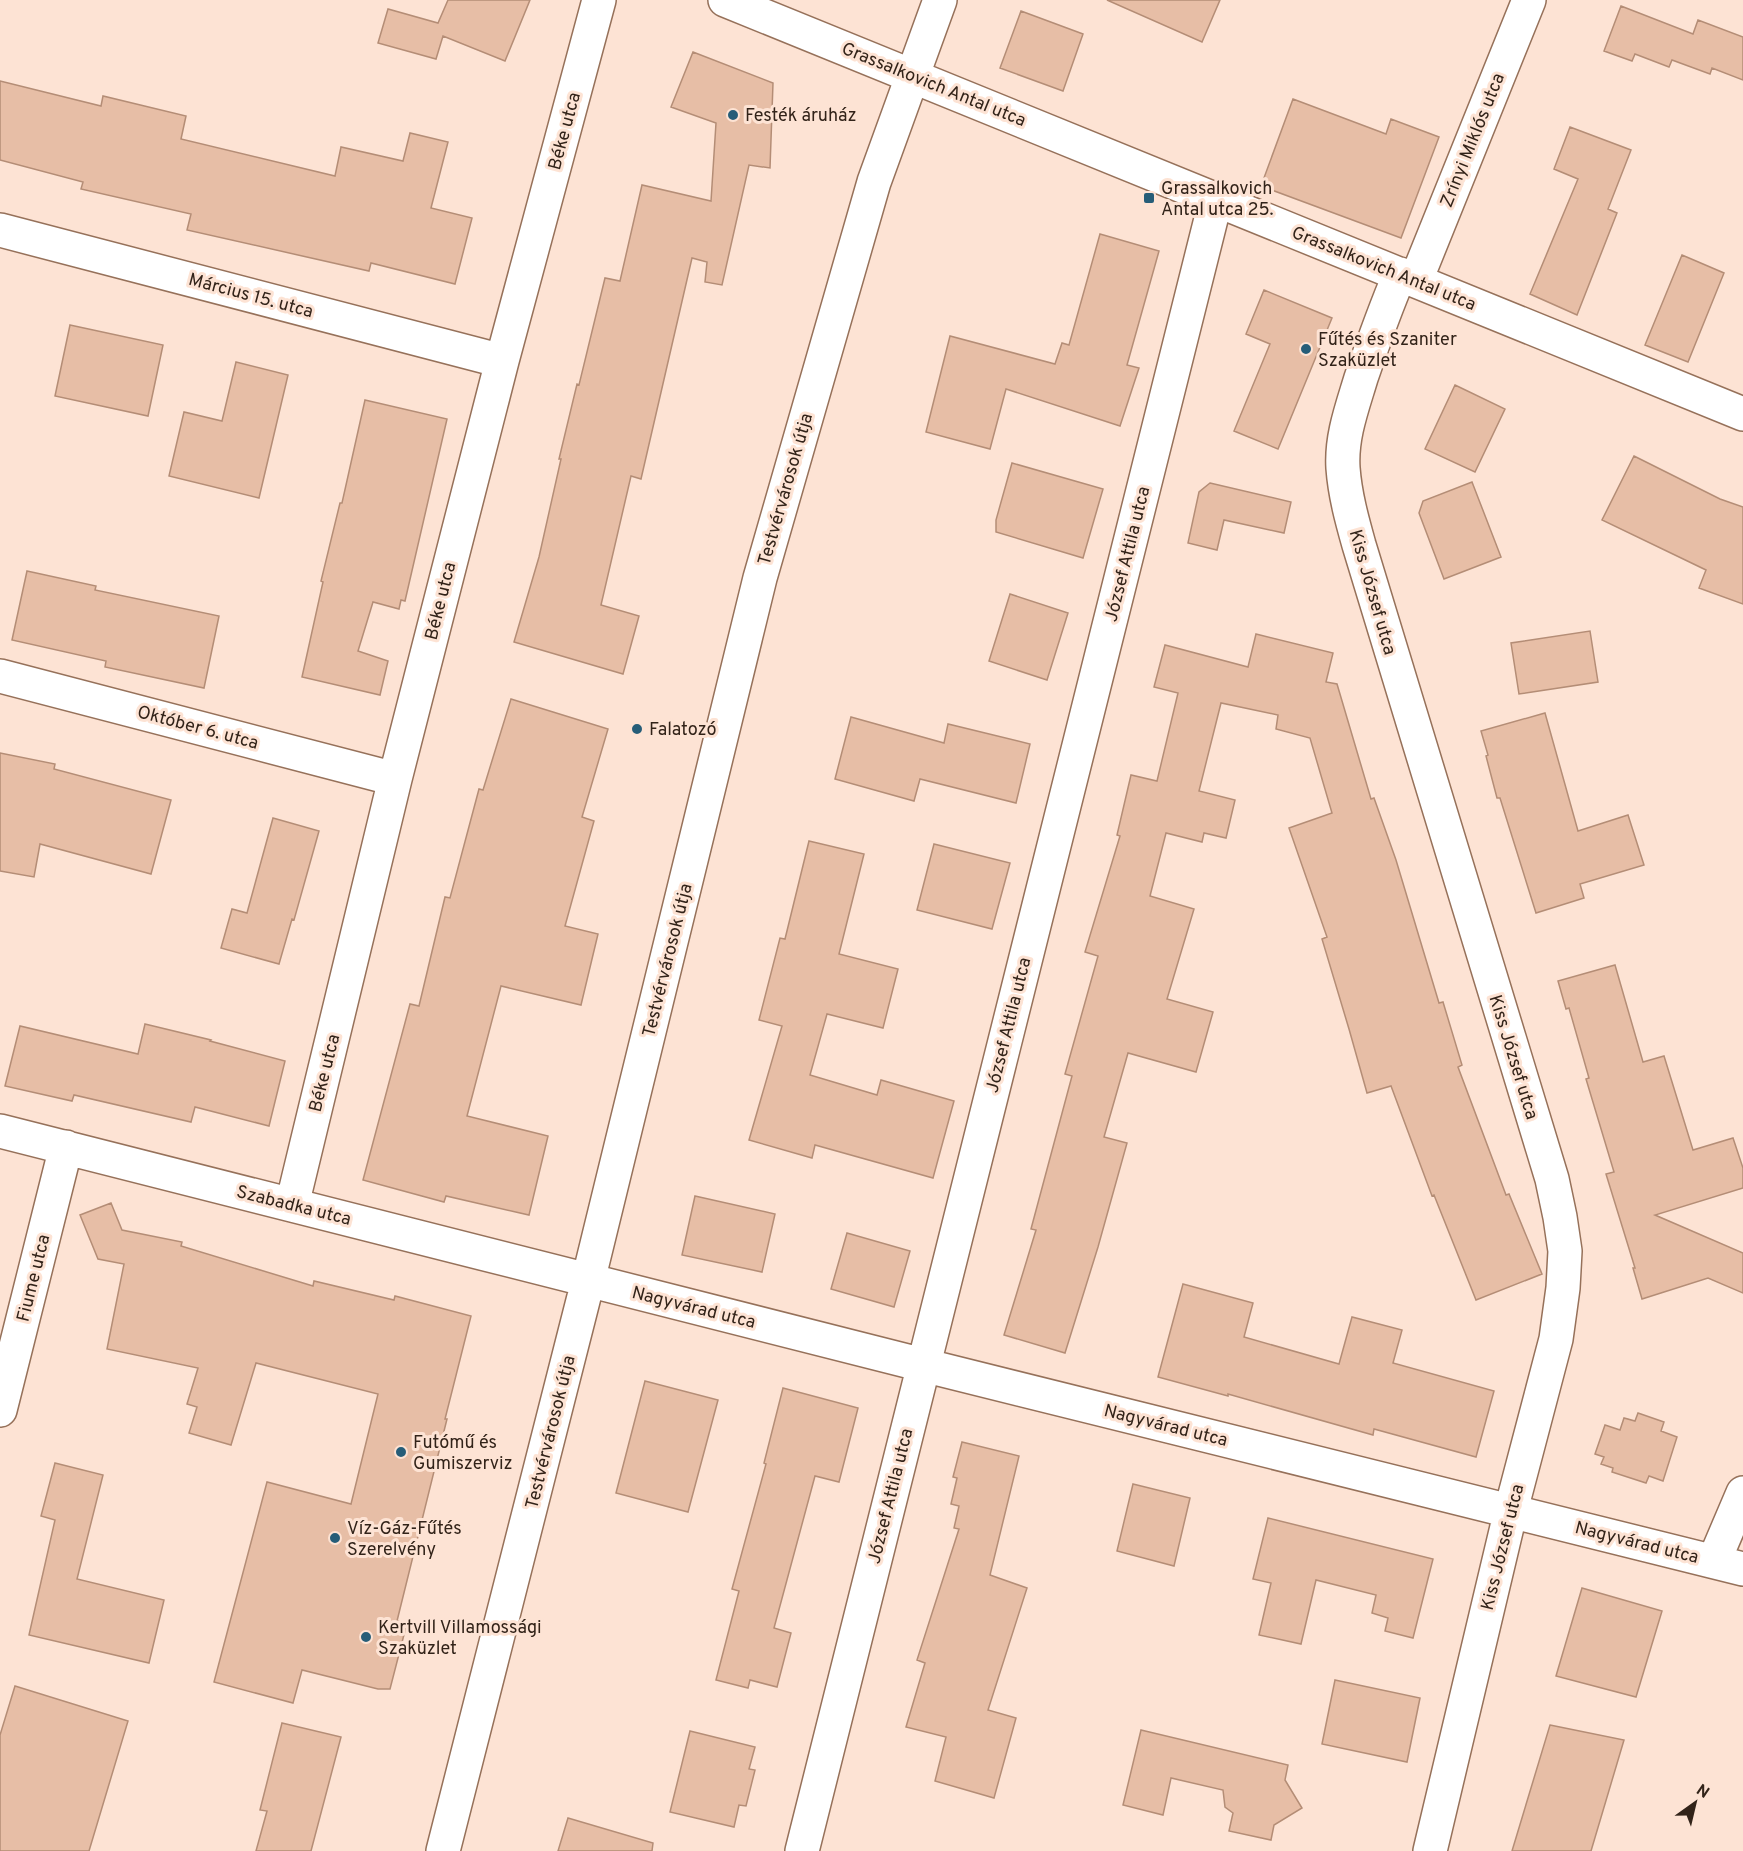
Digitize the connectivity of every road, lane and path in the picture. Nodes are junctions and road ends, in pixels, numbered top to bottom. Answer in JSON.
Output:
{"nodes":[{"id":1,"x":599,"y":0,"type":"edge"},
{"id":2,"x":725,"y":0,"type":"edge"},
{"id":3,"x":940,"y":0,"type":"edge"},
{"id":4,"x":1529,"y":0,"type":"edge"},
{"id":5,"x":912,"y":75,"type":"junction"},
{"id":6,"x":1216,"y":199,"type":"junction"},
{"id":7,"x":0,"y":230,"type":"edge"},
{"id":8,"x":1408,"y":277,"type":"junction"},
{"id":9,"x":502,"y":361,"type":"junction"},
{"id":10,"x":1743,"y":414,"type":"edge"},
{"id":11,"x":0,"y":676,"type":"edge"},
{"id":12,"x":395,"y":779,"type":"junction"},
{"id":13,"x":0,"y":1131,"type":"edge"},
{"id":14,"x":66,"y":1147,"type":"junction"},
{"id":15,"x":292,"y":1205,"type":"junction"},
{"id":16,"x":588,"y":1281,"type":"junction"},
{"id":17,"x":922,"y":1365,"type":"junction"},
{"id":18,"x":0,"y":1410,"type":"edge"},
{"id":19,"x":1743,"y":1493,"type":"edge"},
{"id":20,"x":1510,"y":1510,"type":"junction"},
{"id":21,"x":1729,"y":1565,"type":"edge"},
{"id":22,"x":443,"y":1851,"type":"edge"},
{"id":23,"x":802,"y":1851,"type":"edge"},
{"id":24,"x":1430,"y":1851,"type":"edge"}],
"edges":[{"from":1,"to":9,"type":"street","name":"Béke utca"},
{"from":2,"to":5,"type":"street","name":"Grassalkovich Antal utca"},
{"from":3,"to":5,"type":"street","name":"Testvérvárosok útja"},
{"from":4,"to":8,"type":"street","name":"Zrínyi Miklós utca"},
{"from":5,"to":6,"type":"street","name":"Grassalkovich Antal utca"},
{"from":5,"to":16,"type":"street","name":"Testvérvárosok útja"},
{"from":6,"to":8,"type":"street","name":"Grassalkovich Antal utca"},
{"from":6,"to":17,"type":"street","name":"József Attila utca"},
{"from":7,"to":9,"type":"street","name":"Március 15. utca"},
{"from":8,"to":10,"type":"street","name":"Grassalkovich Antal utca"},
{"from":8,"to":20,"type":"street","name":"Kiss József utca"},
{"from":9,"to":12,"type":"street","name":"Béke utca"},
{"from":11,"to":12,"type":"street","name":"Október 6. utca"},
{"from":12,"to":15,"type":"street","name":"Béke utca"},
{"from":13,"to":14,"type":"street","name":"Szabadka utca"},
{"from":14,"to":15,"type":"street","name":"Szabadka utca"},
{"from":14,"to":18,"type":"street","name":"Fiume utca"},
{"from":15,"to":16,"type":"street","name":"Szabadka utca"},
{"from":16,"to":17,"type":"street","name":"Nagyvárad utca"},
{"from":16,"to":22,"type":"street","name":"Testvérvárosok útja"},
{"from":17,"to":20,"type":"street","name":"Nagyvárad utca"},
{"from":17,"to":23,"type":"street","name":"József Attila utca"},
{"from":19,"to":21,"type":"street"},
{"from":20,"to":21,"type":"street","name":"Nagyvárad utca"},
{"from":20,"to":24,"type":"street","name":"Kiss József utca"}]}
